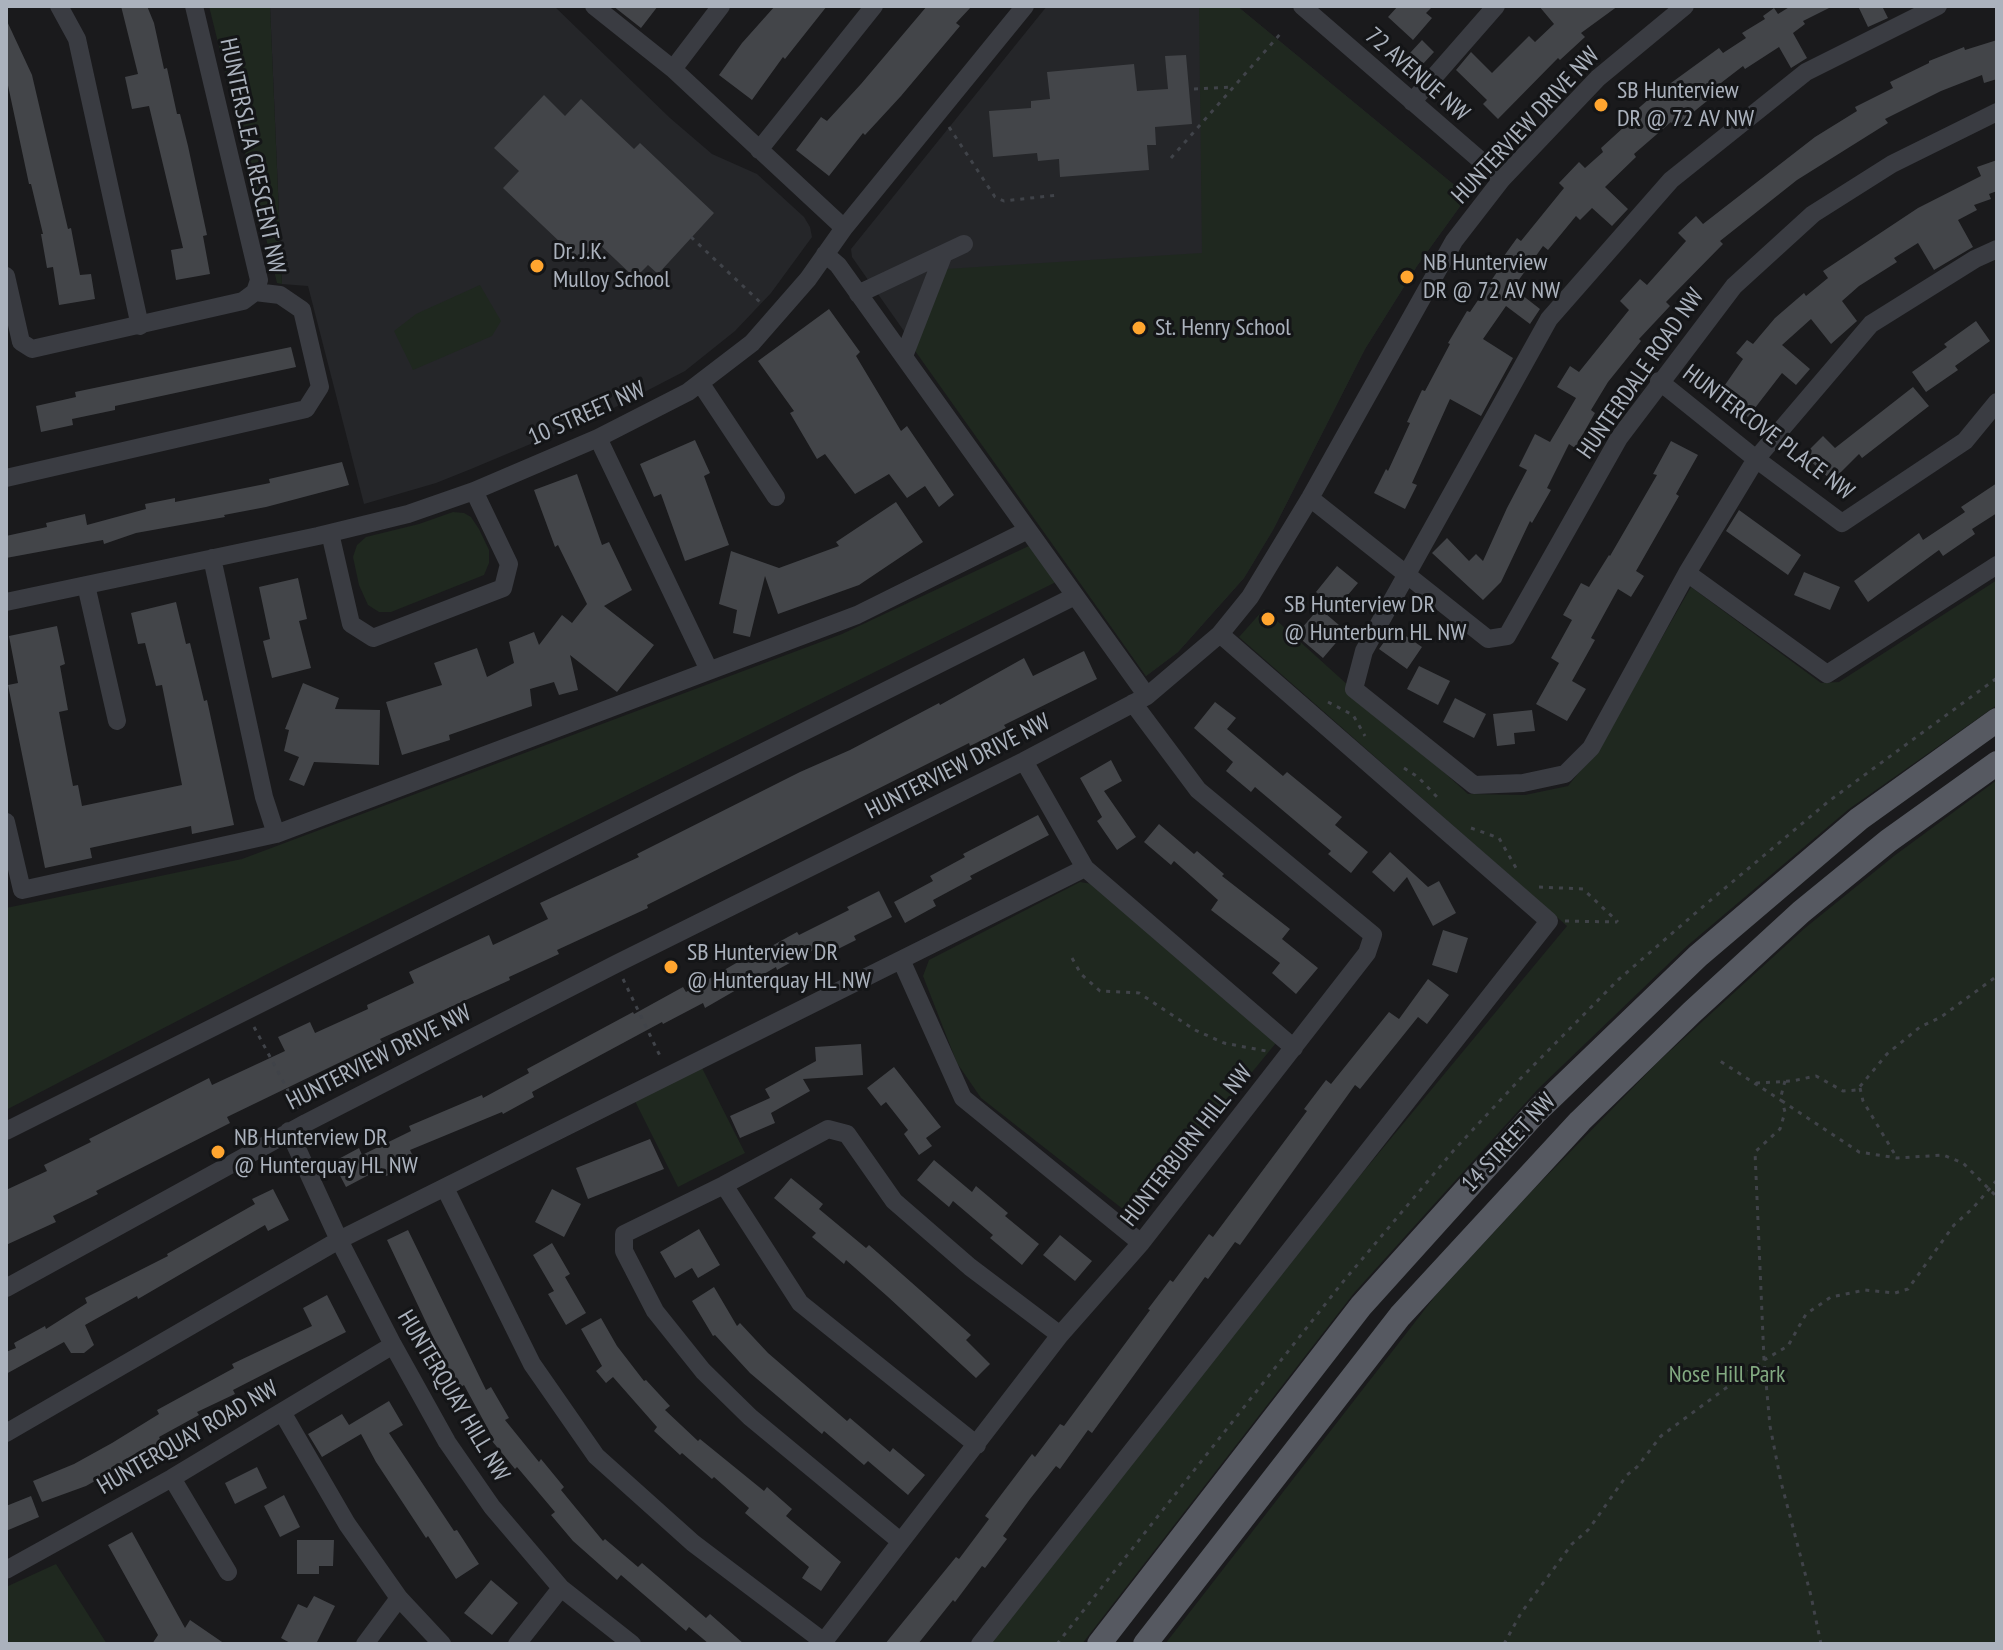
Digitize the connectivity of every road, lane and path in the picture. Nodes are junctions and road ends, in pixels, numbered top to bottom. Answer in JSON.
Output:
{"nodes":[{"id":1,"x":59,"y":6,"type":"edge"},
{"id":2,"x":194,"y":6,"type":"edge"},
{"id":3,"x":594,"y":6,"type":"edge"},
{"id":4,"x":721,"y":6,"type":"edge"},
{"id":5,"x":874,"y":6,"type":"edge"},
{"id":6,"x":1025,"y":6,"type":"edge"},
{"id":7,"x":1302,"y":6,"type":"edge"},
{"id":8,"x":1332,"y":6,"type":"edge"},
{"id":9,"x":1496,"y":6,"type":"edge"},
{"id":10,"x":1685,"y":6,"type":"edge"},
{"id":11,"x":1938,"y":6,"type":"edge"},
{"id":12,"x":1320,"y":21,"type":"junction"},
{"id":13,"x":1281,"y":33,"type":"dead end"},
{"id":14,"x":673,"y":69,"type":"junction"},
{"id":15,"x":1234,"y":87,"type":"junction"},
{"id":16,"x":1194,"y":89,"type":"dead end"},
{"id":17,"x":1412,"y":102,"type":"junction"},
{"id":18,"x":1997,"y":112,"type":"edge"},
{"id":19,"x":946,"y":124,"type":"dead end"},
{"id":20,"x":759,"y":150,"type":"junction"},
{"id":21,"x":1171,"y":158,"type":"dead end"},
{"id":22,"x":1502,"y":179,"type":"junction"},
{"id":23,"x":1058,"y":195,"type":"dead end"},
{"id":24,"x":844,"y":228,"type":"junction"},
{"id":25,"x":691,"y":237,"type":"dead end"},
{"id":26,"x":964,"y":244,"type":"dead end"},
{"id":27,"x":1997,"y":249,"type":"edge"},
{"id":28,"x":825,"y":254,"type":"junction"},
{"id":29,"x":943,"y":256,"type":"junction"},
{"id":30,"x":6,"y":276,"type":"edge"},
{"id":31,"x":255,"y":292,"type":"junction"},
{"id":32,"x":858,"y":294,"type":"junction"},
{"id":33,"x":767,"y":309,"type":"dead end"},
{"id":34,"x":140,"y":326,"type":"junction"},
{"id":35,"x":904,"y":356,"type":"junction"},
{"id":36,"x":1659,"y":381,"type":"junction"},
{"id":37,"x":701,"y":384,"type":"junction"},
{"id":38,"x":1997,"y":402,"type":"edge"},
{"id":39,"x":598,"y":438,"type":"junction"},
{"id":40,"x":1756,"y":459,"type":"junction"},
{"id":41,"x":6,"y":478,"type":"edge"},
{"id":42,"x":474,"y":491,"type":"junction"},
{"id":43,"x":776,"y":497,"type":"dead end"},
{"id":44,"x":1310,"y":498,"type":"junction"},
{"id":45,"x":1028,"y":530,"type":"junction"},
{"id":46,"x":330,"y":533,"type":"junction"},
{"id":47,"x":212,"y":558,"type":"junction"},
{"id":48,"x":1997,"y":565,"type":"edge"},
{"id":49,"x":1407,"y":573,"type":"junction"},
{"id":50,"x":1687,"y":573,"type":"junction"},
{"id":51,"x":86,"y":585,"type":"junction"},
{"id":52,"x":1075,"y":596,"type":"junction"},
{"id":53,"x":6,"y":602,"type":"edge"},
{"id":54,"x":1220,"y":634,"type":"junction"},
{"id":55,"x":709,"y":670,"type":"junction"},
{"id":56,"x":1140,"y":700,"type":"junction"},
{"id":57,"x":1324,"y":701,"type":"dead end"},
{"id":58,"x":1997,"y":720,"type":"edge"},
{"id":59,"x":117,"y":721,"type":"dead end"},
{"id":60,"x":1368,"y":741,"type":"dead end"},
{"id":61,"x":1024,"y":761,"type":"junction"},
{"id":62,"x":1997,"y":763,"type":"edge"},
{"id":63,"x":1398,"y":765,"type":"dead end"},
{"id":64,"x":1439,"y":801,"type":"dead end"},
{"id":65,"x":6,"y":822,"type":"edge"},
{"id":66,"x":1468,"y":827,"type":"dead end"},
{"id":67,"x":276,"y":834,"type":"junction"},
{"id":68,"x":1085,"y":868,"type":"junction"},
{"id":69,"x":1521,"y":876,"type":"dead end"},
{"id":70,"x":1533,"y":886,"type":"dead end"},
{"id":71,"x":1549,"y":921,"type":"junction"},
{"id":72,"x":1072,"y":958,"type":"dead end"},
{"id":73,"x":902,"y":962,"type":"junction"},
{"id":74,"x":1997,"y":976,"type":"edge"},
{"id":75,"x":628,"y":989,"type":"dead end"},
{"id":76,"x":246,"y":1011,"type":"junction"},
{"id":77,"x":1291,"y":1052,"type":"junction"},
{"id":78,"x":1717,"y":1059,"type":"dead end"},
{"id":79,"x":670,"y":1076,"type":"junction"},
{"id":80,"x":1785,"y":1081,"type":"junction"},
{"id":81,"x":1755,"y":1083,"type":"junction"},
{"id":82,"x":1860,"y":1088,"type":"junction"},
{"id":83,"x":1782,"y":1101,"type":"junction"},
{"id":84,"x":297,"y":1127,"type":"junction"},
{"id":85,"x":6,"y":1131,"type":"edge"},
{"id":86,"x":1897,"y":1158,"type":"junction"},
{"id":87,"x":1997,"y":1180,"type":"edge"},
{"id":88,"x":724,"y":1185,"type":"junction"},
{"id":89,"x":445,"y":1188,"type":"junction"},
{"id":90,"x":1989,"y":1188,"type":"junction"},
{"id":91,"x":1997,"y":1197,"type":"edge"},
{"id":92,"x":339,"y":1240,"type":"junction"},
{"id":93,"x":1141,"y":1243,"type":"junction"},
{"id":94,"x":6,"y":1288,"type":"edge"},
{"id":95,"x":1060,"y":1335,"type":"junction"},
{"id":96,"x":393,"y":1345,"type":"junction"},
{"id":97,"x":1764,"y":1360,"type":"junction"},
{"id":98,"x":282,"y":1412,"type":"junction"},
{"id":99,"x":6,"y":1433,"type":"edge"},
{"id":100,"x":977,"y":1445,"type":"junction"},
{"id":101,"x":172,"y":1478,"type":"junction"},
{"id":102,"x":900,"y":1541,"type":"junction"},
{"id":103,"x":6,"y":1570,"type":"edge"},
{"id":104,"x":228,"y":1572,"type":"dead end"},
{"id":105,"x":561,"y":1588,"type":"junction"},
{"id":106,"x":399,"y":1598,"type":"junction"},
{"id":107,"x":823,"y":1643,"type":"edge"},
{"id":108,"x":365,"y":1644,"type":"edge"},
{"id":109,"x":442,"y":1644,"type":"edge"},
{"id":110,"x":517,"y":1644,"type":"edge"},
{"id":111,"x":632,"y":1644,"type":"edge"},
{"id":112,"x":980,"y":1644,"type":"edge"},
{"id":113,"x":1099,"y":1644,"type":"edge"},
{"id":114,"x":1145,"y":1644,"type":"edge"},
{"id":115,"x":1504,"y":1644,"type":"edge"},
{"id":116,"x":1821,"y":1644,"type":"edge"}],
"edges":[{"from":1,"to":34,"type":"street"},
{"from":2,"to":31,"type":"street","name":"HUNTERSLEA CRESCENT NW"},
{"from":3,"to":14,"type":"street"},
{"from":4,"to":14,"type":"street"},
{"from":5,"to":20,"type":"street"},
{"from":6,"to":24,"type":"street","name":"10 STREET NW"},
{"from":7,"to":12,"type":"street","name":"72 AVENUE NW"},
{"from":8,"to":12,"type":"street"},
{"from":9,"to":17,"type":"street"},
{"from":10,"to":22,"type":"street","name":"HUNTERVIEW DRIVE NW"},
{"from":11,"to":49,"type":"street"},
{"from":12,"to":17,"type":"street","name":"72 AVENUE NW"},
{"from":13,"to":15,"type":"path"},
{"from":14,"to":20,"type":"street"},
{"from":15,"to":16,"type":"path"},
{"from":15,"to":21,"type":"path"},
{"from":17,"to":22,"type":"street","name":"72 AVENUE NW"},
{"from":18,"to":36,"type":"street","name":"HUNTERDALE ROAD NW"},
{"from":19,"to":23,"type":"path"},
{"from":20,"to":24,"type":"street"},
{"from":22,"to":44,"type":"street","name":"HUNTERVIEW DRIVE NW"},
{"from":24,"to":28,"type":"street","name":"10 STREET NW"},
{"from":25,"to":33,"type":"path"},
{"from":26,"to":29,"type":"street"},
{"from":27,"to":40,"type":"street"},
{"from":28,"to":32,"type":"street"},
{"from":28,"to":37,"type":"street","name":"10 STREET NW"},
{"from":29,"to":32,"type":"street"},
{"from":29,"to":35,"type":"street"},
{"from":30,"to":34,"type":"street","name":"HUNTERSLEA CRESCENT NW"},
{"from":31,"to":34,"type":"street","name":"HUNTERSLEA CRESCENT NW"},
{"from":31,"to":41,"type":"street"},
{"from":32,"to":35,"type":"street"},
{"from":35,"to":45,"type":"street"},
{"from":36,"to":40,"type":"street","name":"HUNTERCOVE PLACE NW"},
{"from":36,"to":49,"type":"street","name":"HUNTERDALE ROAD NW"},
{"from":37,"to":39,"type":"street","name":"10 STREET NW"},
{"from":37,"to":43,"type":"street"},
{"from":38,"to":40,"type":"street","name":"HUNTERCOVE PLACE NW"},
{"from":39,"to":42,"type":"street","name":"10 STREET NW"},
{"from":39,"to":55,"type":"street"},
{"from":40,"to":50,"type":"street"},
{"from":42,"to":46,"type":"street","name":"10 STREET NW"},
{"from":42,"to":46,"type":"street"},
{"from":44,"to":49,"type":"street","name":"HUNTERDALE ROAD NW"},
{"from":44,"to":54,"type":"street","name":"HUNTERVIEW DRIVE NW"},
{"from":45,"to":52,"type":"street"},
{"from":45,"to":55,"type":"street"},
{"from":46,"to":47,"type":"street","name":"10 STREET NW"},
{"from":47,"to":51,"type":"street","name":"10 STREET NW"},
{"from":47,"to":67,"type":"street"},
{"from":48,"to":50,"type":"street"},
{"from":49,"to":50,"type":"street"},
{"from":51,"to":53,"type":"street","name":"10 STREET NW"},
{"from":51,"to":59,"type":"street"},
{"from":52,"to":56,"type":"street"},
{"from":52,"to":76,"type":"street"},
{"from":54,"to":56,"type":"street","name":"HUNTERVIEW DRIVE NW"},
{"from":54,"to":71,"type":"street"},
{"from":55,"to":67,"type":"street"},
{"from":56,"to":61,"type":"street","name":"HUNTERVIEW DRIVE NW"},
{"from":56,"to":77,"type":"street","name":"HUNTERBURN HILL NW"},
{"from":57,"to":60,"type":"path"},
{"from":58,"to":113,"type":"main road","name":"14 STREET NW"},
{"from":61,"to":68,"type":"street"},
{"from":61,"to":84,"type":"street","name":"HUNTERVIEW DRIVE NW"},
{"from":62,"to":114,"type":"main road","name":"14 STREET NW"},
{"from":63,"to":64,"type":"path"},
{"from":65,"to":67,"type":"street"},
{"from":66,"to":69,"type":"path"},
{"from":68,"to":73,"type":"street"},
{"from":68,"to":77,"type":"street"},
{"from":70,"to":71,"type":"path"},
{"from":71,"to":112,"type":"street"},
{"from":72,"to":77,"type":"path"},
{"from":73,"to":79,"type":"street"},
{"from":73,"to":93,"type":"street"},
{"from":74,"to":82,"type":"path"},
{"from":75,"to":79,"type":"path"},
{"from":76,"to":84,"type":"path"},
{"from":76,"to":85,"type":"street"},
{"from":77,"to":93,"type":"street","name":"HUNTERBURN HILL NW"},
{"from":78,"to":81,"type":"path"},
{"from":79,"to":89,"type":"street"},
{"from":80,"to":81,"type":"path"},
{"from":80,"to":82,"type":"path"},
{"from":80,"to":83,"type":"path"},
{"from":81,"to":83,"type":"path"},
{"from":82,"to":86,"type":"path"},
{"from":83,"to":86,"type":"path"},
{"from":83,"to":97,"type":"path"},
{"from":84,"to":92,"type":"street","name":"HUNTERQUAY HILL NW"},
{"from":84,"to":94,"type":"street","name":"HUNTERVIEW DRIVE NW"},
{"from":86,"to":90,"type":"path"},
{"from":87,"to":90,"type":"path"},
{"from":88,"to":95,"type":"street"},
{"from":88,"to":100,"type":"street"},
{"from":88,"to":102,"type":"street"},
{"from":89,"to":92,"type":"street"},
{"from":89,"to":107,"type":"street"},
{"from":90,"to":91,"type":"path"},
{"from":90,"to":97,"type":"path"},
{"from":92,"to":96,"type":"street","name":"HUNTERQUAY HILL NW"},
{"from":92,"to":99,"type":"street"},
{"from":93,"to":95,"type":"street","name":"HUNTERBURN HILL NW"},
{"from":95,"to":100,"type":"street","name":"HUNTERBURN HILL NW"},
{"from":96,"to":98,"type":"street","name":"HUNTERQUAY ROAD NW"},
{"from":96,"to":105,"type":"street","name":"HUNTERQUAY HILL NW"},
{"from":97,"to":115,"type":"path"},
{"from":97,"to":116,"type":"path"},
{"from":98,"to":101,"type":"street","name":"HUNTERQUAY ROAD NW"},
{"from":98,"to":106,"type":"street"},
{"from":100,"to":102,"type":"street","name":"HUNTERBURN HILL NW"},
{"from":101,"to":103,"type":"street","name":"HUNTERQUAY ROAD NW"},
{"from":101,"to":104,"type":"street"},
{"from":102,"to":107,"type":"street","name":"HUNTERBURN HILL NW"},
{"from":105,"to":110,"type":"street"},
{"from":105,"to":111,"type":"street","name":"HUNTERQUAY HILL NW"},
{"from":106,"to":108,"type":"street"},
{"from":106,"to":109,"type":"street"}]}
